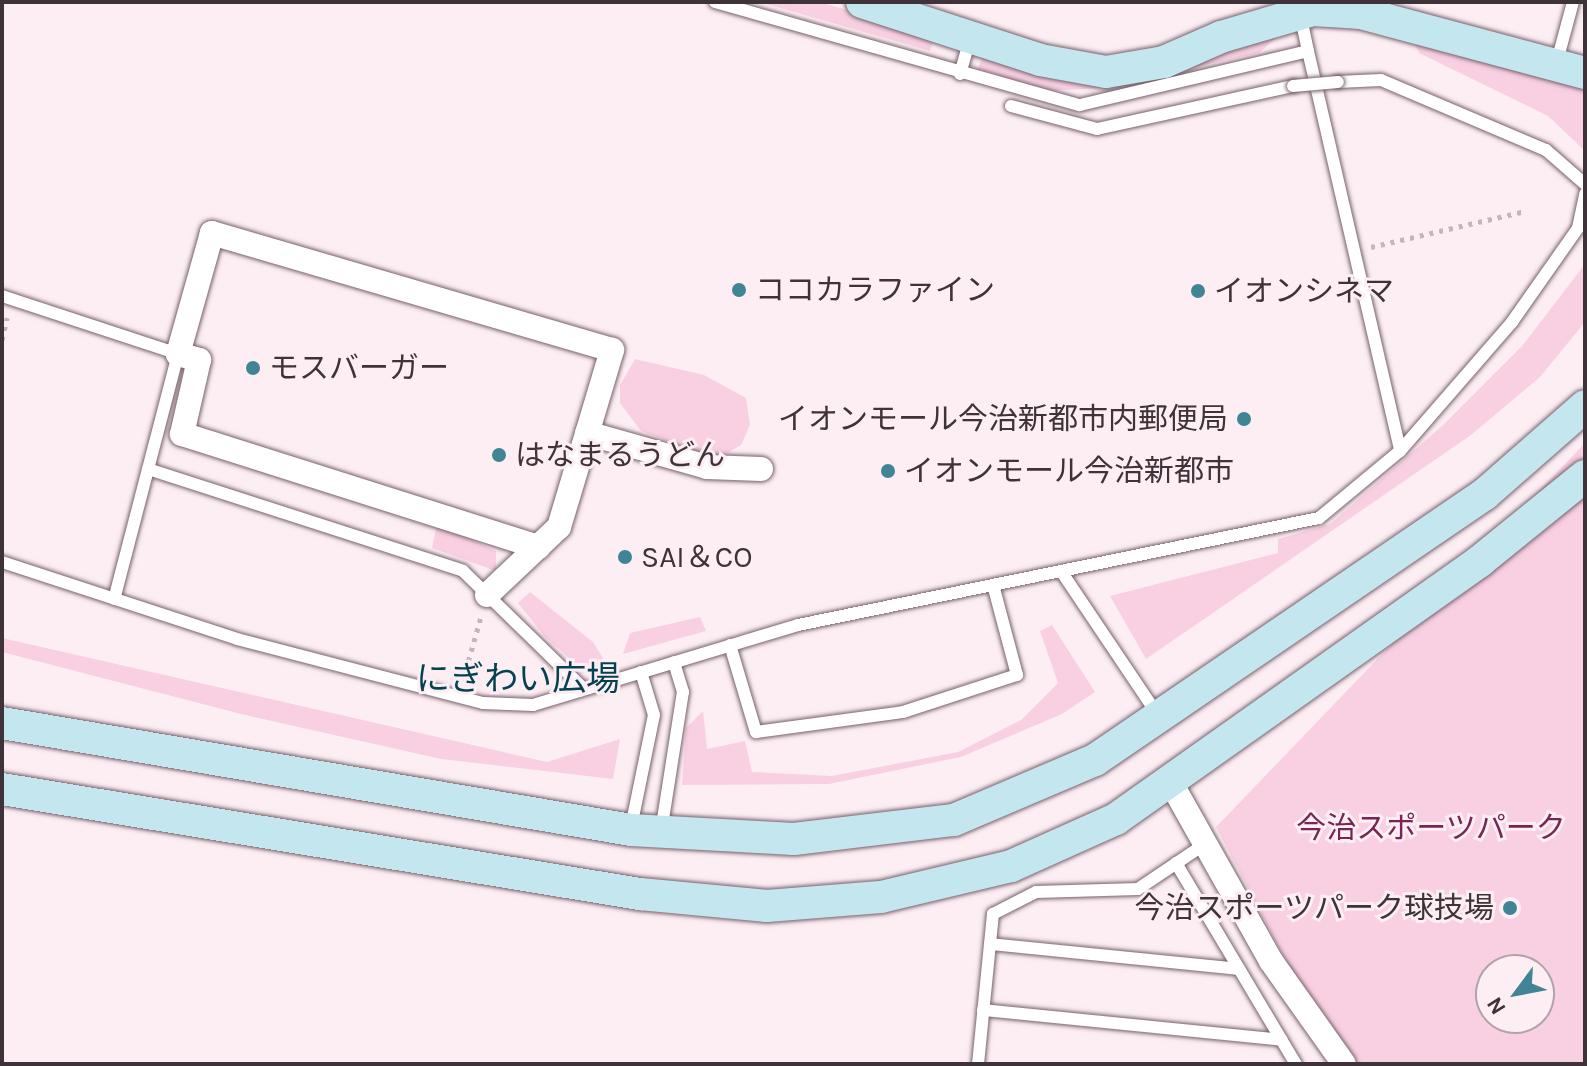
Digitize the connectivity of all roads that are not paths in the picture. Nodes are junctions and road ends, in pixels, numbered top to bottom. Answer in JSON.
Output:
{"nodes":[{"id":1,"x":716,"y":2,"type":"edge"},
{"id":2,"x":862,"y":2,"type":"edge"},
{"id":3,"x":1573,"y":2,"type":"edge"},
{"id":4,"x":1301,"y":13,"type":"junction"},
{"id":5,"x":970,"y":37,"type":"junction"},
{"id":6,"x":1308,"y":51,"type":"junction"},
{"id":7,"x":1570,"y":69,"type":"edge"},
{"id":8,"x":960,"y":74,"type":"junction"},
{"id":9,"x":1011,"y":106,"type":"dead end"},
{"id":10,"x":1585,"y":184,"type":"edge"},
{"id":11,"x":1585,"y":194,"type":"edge"},
{"id":12,"x":2,"y":296,"type":"edge"},
{"id":13,"x":178,"y":354,"type":"junction"},
{"id":14,"x":1585,"y":406,"type":"edge"},
{"id":15,"x":587,"y":433,"type":"junction"},
{"id":16,"x":1400,"y":451,"type":"junction"},
{"id":17,"x":148,"y":469,"type":"junction"},
{"id":18,"x":761,"y":469,"type":"dead end"},
{"id":19,"x":1585,"y":476,"type":"edge"},
{"id":20,"x":538,"y":547,"type":"junction"},
{"id":21,"x":2,"y":562,"type":"edge"},
{"id":22,"x":1061,"y":571,"type":"junction"},
{"id":23,"x":993,"y":585,"type":"junction"},
{"id":24,"x":487,"y":595,"type":"junction"},
{"id":25,"x":114,"y":599,"type":"junction"},
{"id":26,"x":730,"y":645,"type":"junction"},
{"id":27,"x":674,"y":662,"type":"junction"},
{"id":28,"x":641,"y":672,"type":"junction"},
{"id":29,"x":584,"y":689,"type":"junction"},
{"id":30,"x":1159,"y":717,"type":"junction"},
{"id":31,"x":2,"y":723,"type":"edge"},
{"id":32,"x":1170,"y":781,"type":"junction"},
{"id":33,"x":2,"y":789,"type":"edge"},
{"id":34,"x":646,"y":831,"type":"junction"},
{"id":35,"x":1205,"y":844,"type":"junction"},
{"id":36,"x":1176,"y":863,"type":"junction"},
{"id":37,"x":990,"y":944,"type":"junction"},
{"id":38,"x":1239,"y":969,"type":"junction"},
{"id":39,"x":983,"y":1010,"type":"junction"},
{"id":40,"x":1281,"y":1040,"type":"junction"},
{"id":41,"x":978,"y":1064,"type":"edge"},
{"id":42,"x":1296,"y":1064,"type":"edge"},
{"id":43,"x":1344,"y":1064,"type":"edge"}],
"edges":[{"from":1,"to":8,"type":"lane"},
{"from":2,"to":5,"type":"street"},
{"from":3,"to":7,"type":"lane"},
{"from":4,"to":5,"type":"street"},
{"from":4,"to":6,"type":"lane"},
{"from":4,"to":7,"type":"street"},
{"from":5,"to":8,"type":"lane"},
{"from":6,"to":8,"type":"lane"},
{"from":6,"to":16,"type":"lane"},
{"from":9,"to":10,"type":"lane","bridge":true},
{"from":11,"to":16,"type":"lane"},
{"from":12,"to":13,"type":"lane"},
{"from":13,"to":15,"type":"street"},
{"from":13,"to":17,"type":"lane"},
{"from":13,"to":20,"type":"street"},
{"from":14,"to":30,"type":"street"},
{"from":15,"to":18,"type":"street"},
{"from":15,"to":20,"type":"street"},
{"from":16,"to":22,"type":"lane"},
{"from":17,"to":24,"type":"lane"},
{"from":17,"to":25,"type":"lane"},
{"from":19,"to":32,"type":"street"},
{"from":20,"to":24,"type":"street"},
{"from":21,"to":25,"type":"lane"},
{"from":22,"to":23,"type":"lane"},
{"from":22,"to":30,"type":"lane"},
{"from":23,"to":26,"type":"lane"},
{"from":23,"to":26,"type":"lane"},
{"from":24,"to":29,"type":"lane"},
{"from":25,"to":29,"type":"lane"},
{"from":26,"to":27,"type":"lane"},
{"from":27,"to":28,"type":"lane"},
{"from":27,"to":34,"type":"lane"},
{"from":28,"to":29,"type":"lane"},
{"from":28,"to":34,"type":"lane"},
{"from":30,"to":34,"type":"street"},
{"from":31,"to":34,"type":"street"},
{"from":32,"to":33,"type":"street"},
{"from":32,"to":35,"type":"street"},
{"from":35,"to":36,"type":"lane"},
{"from":35,"to":43,"type":"street"},
{"from":36,"to":37,"type":"lane"},
{"from":36,"to":38,"type":"lane"},
{"from":37,"to":38,"type":"lane"},
{"from":37,"to":39,"type":"lane"},
{"from":38,"to":40,"type":"lane"},
{"from":39,"to":40,"type":"lane"},
{"from":39,"to":41,"type":"lane"},
{"from":40,"to":42,"type":"lane"}]}
